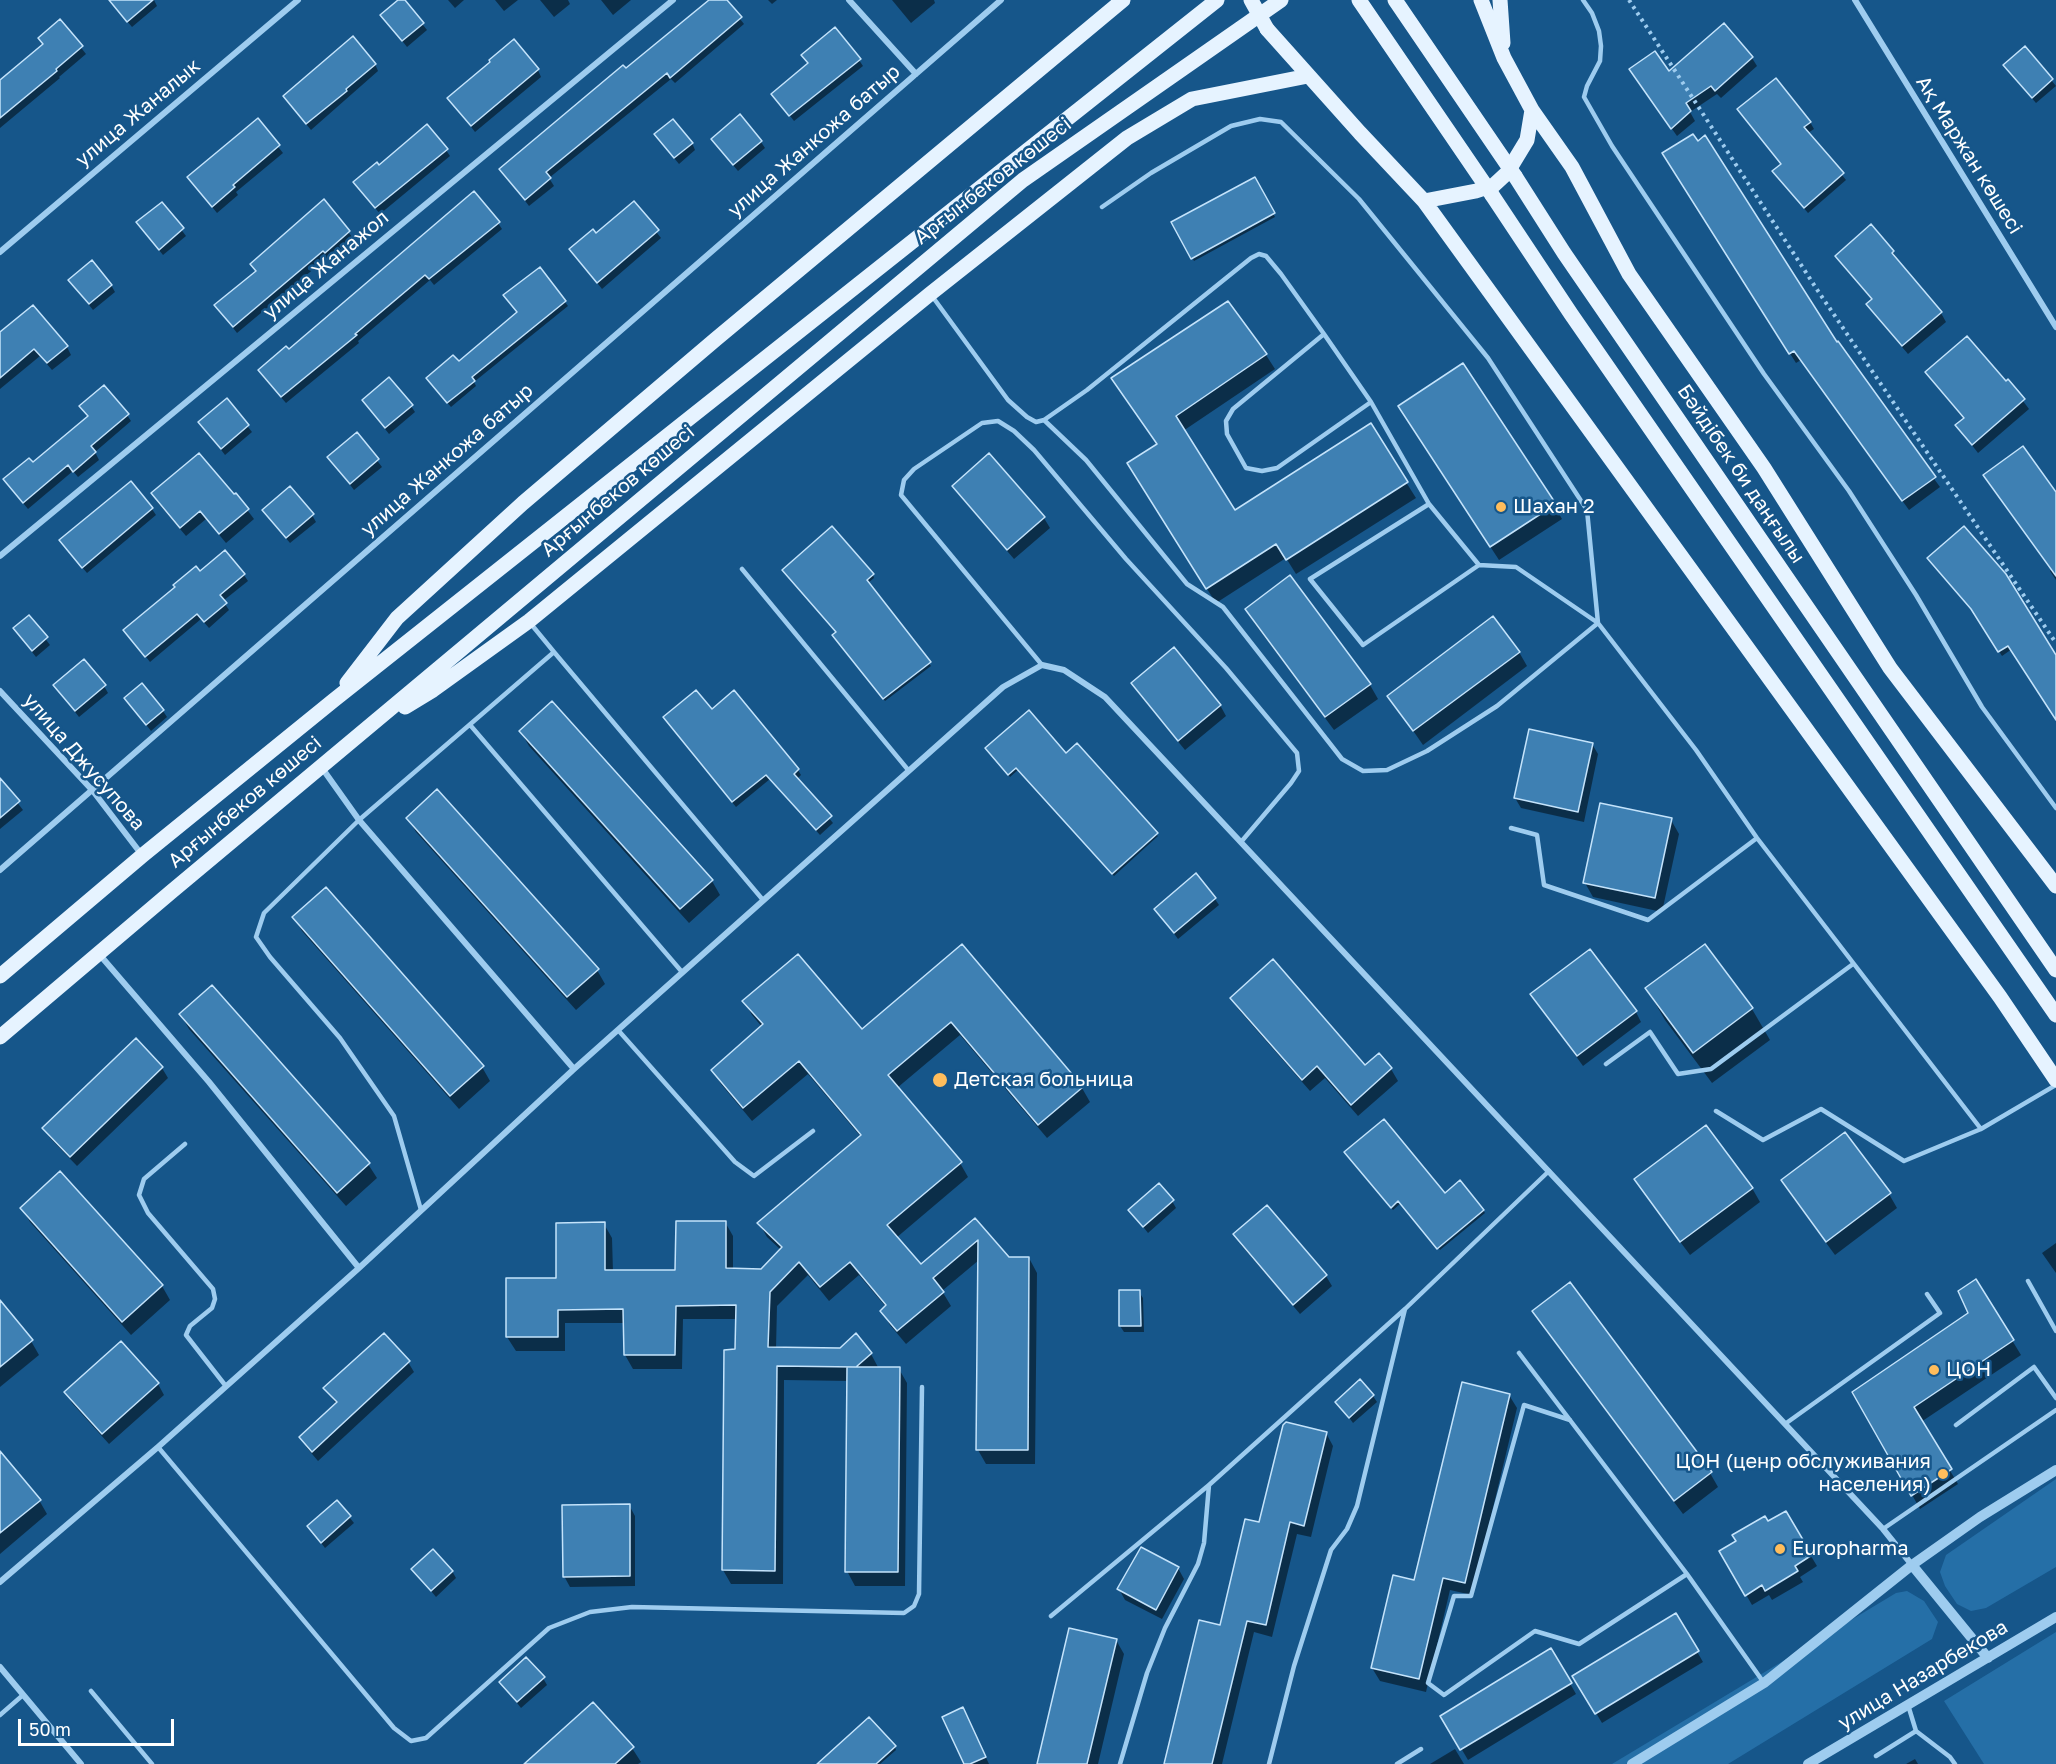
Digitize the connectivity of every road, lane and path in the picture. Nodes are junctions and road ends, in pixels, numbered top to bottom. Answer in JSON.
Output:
{"nodes":[{"id":1,"x":298,"y":0,"type":"edge"},
{"id":2,"x":673,"y":0,"type":"edge"},
{"id":3,"x":849,"y":0,"type":"edge"},
{"id":4,"x":1001,"y":0,"type":"edge"},
{"id":5,"x":1123,"y":0,"type":"edge"},
{"id":6,"x":1217,"y":0,"type":"edge"},
{"id":7,"x":1251,"y":0,"type":"edge"},
{"id":8,"x":1281,"y":0,"type":"edge"},
{"id":9,"x":1359,"y":0,"type":"edge"},
{"id":10,"x":1395,"y":0,"type":"edge"},
{"id":11,"x":1481,"y":0,"type":"edge"},
{"id":12,"x":1500,"y":0,"type":"edge"},
{"id":13,"x":1583,"y":0,"type":"edge"},
{"id":14,"x":1629,"y":0,"type":"edge"},
{"id":15,"x":1855,"y":0,"type":"edge"},
{"id":16,"x":1504,"y":58,"type":"junction"},
{"id":17,"x":916,"y":74,"type":"junction"},
{"id":18,"x":1308,"y":76,"type":"junction"},
{"id":19,"x":1532,"y":111,"type":"junction"},
{"id":20,"x":1424,"y":201,"type":"junction"},
{"id":21,"x":1102,"y":207,"type":"dead end"},
{"id":22,"x":0,"y":252,"type":"edge"},
{"id":23,"x":930,"y":294,"type":"junction"},
{"id":24,"x":2056,"y":327,"type":"edge"},
{"id":25,"x":1324,"y":334,"type":"junction"},
{"id":26,"x":1371,"y":402,"type":"junction"},
{"id":27,"x":1044,"y":420,"type":"junction"},
{"id":28,"x":1429,"y":504,"type":"junction"},
{"id":29,"x":0,"y":556,"type":"edge"},
{"id":30,"x":1479,"y":565,"type":"junction"},
{"id":31,"x":742,"y":569,"type":"dead end"},
{"id":32,"x":529,"y":621,"type":"junction"},
{"id":33,"x":1598,"y":624,"type":"junction"},
{"id":34,"x":2056,"y":643,"type":"edge"},
{"id":35,"x":554,"y":652,"type":"junction"},
{"id":36,"x":1042,"y":665,"type":"junction"},
{"id":37,"x":0,"y":691,"type":"edge"},
{"id":38,"x":334,"y":700,"type":"junction"},
{"id":39,"x":471,"y":726,"type":"junction"},
{"id":40,"x":368,"y":728,"type":"junction"},
{"id":41,"x":321,"y":766,"type":"junction"},
{"id":42,"x":909,"y":771,"type":"junction"},
{"id":43,"x":93,"y":791,"type":"junction"},
{"id":44,"x":2056,"y":808,"type":"edge"},
{"id":45,"x":359,"y":820,"type":"junction"},
{"id":46,"x":1511,"y":828,"type":"dead end"},
{"id":47,"x":1757,"y":838,"type":"junction"},
{"id":48,"x":1241,"y":842,"type":"junction"},
{"id":49,"x":143,"y":855,"type":"junction"},
{"id":50,"x":0,"y":870,"type":"edge"},
{"id":51,"x":2056,"y":886,"type":"edge"},
{"id":52,"x":763,"y":900,"type":"junction"},
{"id":53,"x":99,"y":954,"type":"junction"},
{"id":54,"x":1853,"y":964,"type":"junction"},
{"id":55,"x":2056,"y":970,"type":"edge"},
{"id":56,"x":681,"y":972,"type":"junction"},
{"id":57,"x":0,"y":976,"type":"edge"},
{"id":58,"x":2056,"y":1015,"type":"edge"},
{"id":59,"x":618,"y":1030,"type":"junction"},
{"id":60,"x":0,"y":1037,"type":"edge"},
{"id":61,"x":1606,"y":1064,"type":"dead end"},
{"id":62,"x":574,"y":1069,"type":"junction"},
{"id":63,"x":2056,"y":1080,"type":"edge"},
{"id":64,"x":2056,"y":1085,"type":"edge"},
{"id":65,"x":1716,"y":1111,"type":"dead end"},
{"id":66,"x":1981,"y":1129,"type":"junction"},
{"id":67,"x":813,"y":1131,"type":"dead end"},
{"id":68,"x":185,"y":1144,"type":"dead end"},
{"id":69,"x":1549,"y":1171,"type":"junction"},
{"id":70,"x":421,"y":1210,"type":"junction"},
{"id":71,"x":359,"y":1268,"type":"junction"},
{"id":72,"x":2028,"y":1281,"type":"dead end"},
{"id":73,"x":1927,"y":1294,"type":"dead end"},
{"id":74,"x":1406,"y":1309,"type":"junction"},
{"id":75,"x":2056,"y":1331,"type":"edge"},
{"id":76,"x":1519,"y":1353,"type":"dead end"},
{"id":77,"x":225,"y":1385,"type":"junction"},
{"id":78,"x":922,"y":1388,"type":"dead end"},
{"id":79,"x":2056,"y":1398,"type":"edge"},
{"id":80,"x":2056,"y":1410,"type":"edge"},
{"id":81,"x":1570,"y":1420,"type":"junction"},
{"id":82,"x":1785,"y":1424,"type":"junction"},
{"id":83,"x":1956,"y":1425,"type":"dead end"},
{"id":84,"x":158,"y":1447,"type":"junction"},
{"id":85,"x":2056,"y":1470,"type":"edge"},
{"id":86,"x":1209,"y":1485,"type":"junction"},
{"id":87,"x":1883,"y":1529,"type":"junction"},
{"id":88,"x":1912,"y":1565,"type":"junction"},
{"id":89,"x":1687,"y":1574,"type":"junction"},
{"id":90,"x":0,"y":1582,"type":"edge"},
{"id":91,"x":1051,"y":1616,"type":"dead end"},
{"id":92,"x":2056,"y":1617,"type":"edge"},
{"id":93,"x":1988,"y":1658,"type":"junction"},
{"id":94,"x":0,"y":1667,"type":"edge"},
{"id":95,"x":1764,"y":1683,"type":"junction"},
{"id":96,"x":91,"y":1691,"type":"dead end"},
{"id":97,"x":23,"y":1695,"type":"junction"},
{"id":98,"x":1908,"y":1705,"type":"junction"},
{"id":99,"x":0,"y":1715,"type":"edge"},
{"id":100,"x":1916,"y":1731,"type":"junction"},
{"id":101,"x":1421,"y":1749,"type":"dead end"},
{"id":102,"x":1876,"y":1756,"type":"dead end"},
{"id":103,"x":81,"y":1764,"type":"edge"},
{"id":104,"x":152,"y":1764,"type":"edge"},
{"id":105,"x":1120,"y":1764,"type":"edge"},
{"id":106,"x":1269,"y":1764,"type":"edge"},
{"id":107,"x":1397,"y":1764,"type":"edge"},
{"id":108,"x":1632,"y":1764,"type":"edge"},
{"id":109,"x":1808,"y":1764,"type":"edge"},
{"id":110,"x":1955,"y":1764,"type":"edge"}],
"edges":[{"from":1,"to":22,"type":"street","name":"улица Жаналык"},
{"from":2,"to":29,"type":"street","name":"улица Жанажол"},
{"from":3,"to":17,"type":"street"},
{"from":4,"to":17,"type":"street","name":"улица Жанкожа батыр"},
{"from":5,"to":38,"type":"main road"},
{"from":6,"to":38,"type":"main road","name":"Арғынбеков көшесі"},
{"from":7,"to":18,"type":"main road","bridge":true},
{"from":8,"to":40,"type":"main road","name":"Арғынбеков көшесі"},
{"from":9,"to":58,"type":"main road","bridge":true},
{"from":10,"to":55,"type":"main road","name":"Бәйдібек би даңғылы","bridge":true},
{"from":11,"to":16,"type":"main road"},
{"from":12,"to":16,"type":"main road"},
{"from":13,"to":44,"type":"lane"},
{"from":14,"to":34,"type":"path"},
{"from":15,"to":24,"type":"street","name":"Ақ Маржан көшесі"},
{"from":16,"to":19,"type":"main road"},
{"from":17,"to":43,"type":"street","name":"улица Жанкожа батыр"},
{"from":18,"to":20,"type":"main road"},
{"from":18,"to":23,"type":"main road"},
{"from":19,"to":20,"type":"main road"},
{"from":19,"to":51,"type":"main road"},
{"from":20,"to":63,"type":"main road"},
{"from":21,"to":33,"type":"lane"},
{"from":23,"to":27,"type":"lane"},
{"from":23,"to":32,"type":"main road"},
{"from":25,"to":26,"type":"lane"},
{"from":25,"to":26,"type":"lane"},
{"from":25,"to":27,"type":"lane"},
{"from":26,"to":28,"type":"lane"},
{"from":27,"to":33,"type":"lane"},
{"from":28,"to":30,"type":"lane"},
{"from":28,"to":30,"type":"lane"},
{"from":30,"to":33,"type":"lane"},
{"from":31,"to":42,"type":"lane"},
{"from":32,"to":35,"type":"lane"},
{"from":32,"to":40,"type":"main road"},
{"from":33,"to":47,"type":"lane"},
{"from":35,"to":39,"type":"lane"},
{"from":35,"to":52,"type":"lane"},
{"from":36,"to":42,"type":"street"},
{"from":36,"to":48,"type":"street"},
{"from":36,"to":48,"type":"lane"},
{"from":37,"to":43,"type":"street","name":"улица Джусупова"},
{"from":38,"to":49,"type":"main road","name":"Арғынбеков көшесі"},
{"from":39,"to":45,"type":"lane"},
{"from":39,"to":56,"type":"lane"},
{"from":40,"to":41,"type":"main road","name":"Арғынбеков көшесі"},
{"from":41,"to":45,"type":"street"},
{"from":41,"to":53,"type":"main road","name":"Арғынбеков көшесі"},
{"from":42,"to":52,"type":"street"},
{"from":43,"to":49,"type":"street","name":"улица Джусупова"},
{"from":43,"to":50,"type":"street","name":"улица Жанкожа батыр"},
{"from":45,"to":62,"type":"street"},
{"from":45,"to":70,"type":"lane"},
{"from":46,"to":47,"type":"lane"},
{"from":47,"to":54,"type":"lane"},
{"from":48,"to":69,"type":"street"},
{"from":49,"to":57,"type":"main road","name":"Арғынбеков көшесі"},
{"from":52,"to":56,"type":"street"},
{"from":53,"to":60,"type":"main road","name":"Арғынбеков көшесі"},
{"from":53,"to":71,"type":"street"},
{"from":54,"to":61,"type":"lane"},
{"from":54,"to":66,"type":"lane"},
{"from":56,"to":59,"type":"street"},
{"from":59,"to":62,"type":"street"},
{"from":59,"to":67,"type":"lane"},
{"from":62,"to":70,"type":"street"},
{"from":64,"to":66,"type":"lane"},
{"from":65,"to":66,"type":"lane"},
{"from":68,"to":77,"type":"lane"},
{"from":69,"to":74,"type":"lane"},
{"from":69,"to":82,"type":"street"},
{"from":70,"to":71,"type":"street"},
{"from":71,"to":77,"type":"street"},
{"from":72,"to":75,"type":"lane"},
{"from":73,"to":82,"type":"lane"},
{"from":74,"to":86,"type":"lane"},
{"from":74,"to":106,"type":"lane"},
{"from":76,"to":81,"type":"lane"},
{"from":77,"to":84,"type":"street"},
{"from":78,"to":84,"type":"lane"},
{"from":79,"to":83,"type":"lane"},
{"from":80,"to":87,"type":"lane"},
{"from":81,"to":89,"type":"lane"},
{"from":81,"to":89,"type":"lane"},
{"from":82,"to":87,"type":"street"},
{"from":84,"to":90,"type":"street"},
{"from":85,"to":88,"type":"street"},
{"from":86,"to":91,"type":"lane"},
{"from":86,"to":105,"type":"lane"},
{"from":87,"to":88,"type":"street"},
{"from":88,"to":93,"type":"street"},
{"from":88,"to":95,"type":"street"},
{"from":89,"to":95,"type":"lane"},
{"from":92,"to":93,"type":"street","name":"улица Назарбекова"},
{"from":93,"to":98,"type":"street","name":"улица Назарбекова"},
{"from":94,"to":97,"type":"street"},
{"from":95,"to":108,"type":"street"},
{"from":96,"to":104,"type":"lane"},
{"from":97,"to":99,"type":"lane"},
{"from":97,"to":103,"type":"street"},
{"from":98,"to":100,"type":"lane"},
{"from":98,"to":109,"type":"street","name":"улица Назарбекова"},
{"from":100,"to":102,"type":"lane"},
{"from":100,"to":110,"type":"lane"},
{"from":101,"to":107,"type":"lane"}]}
